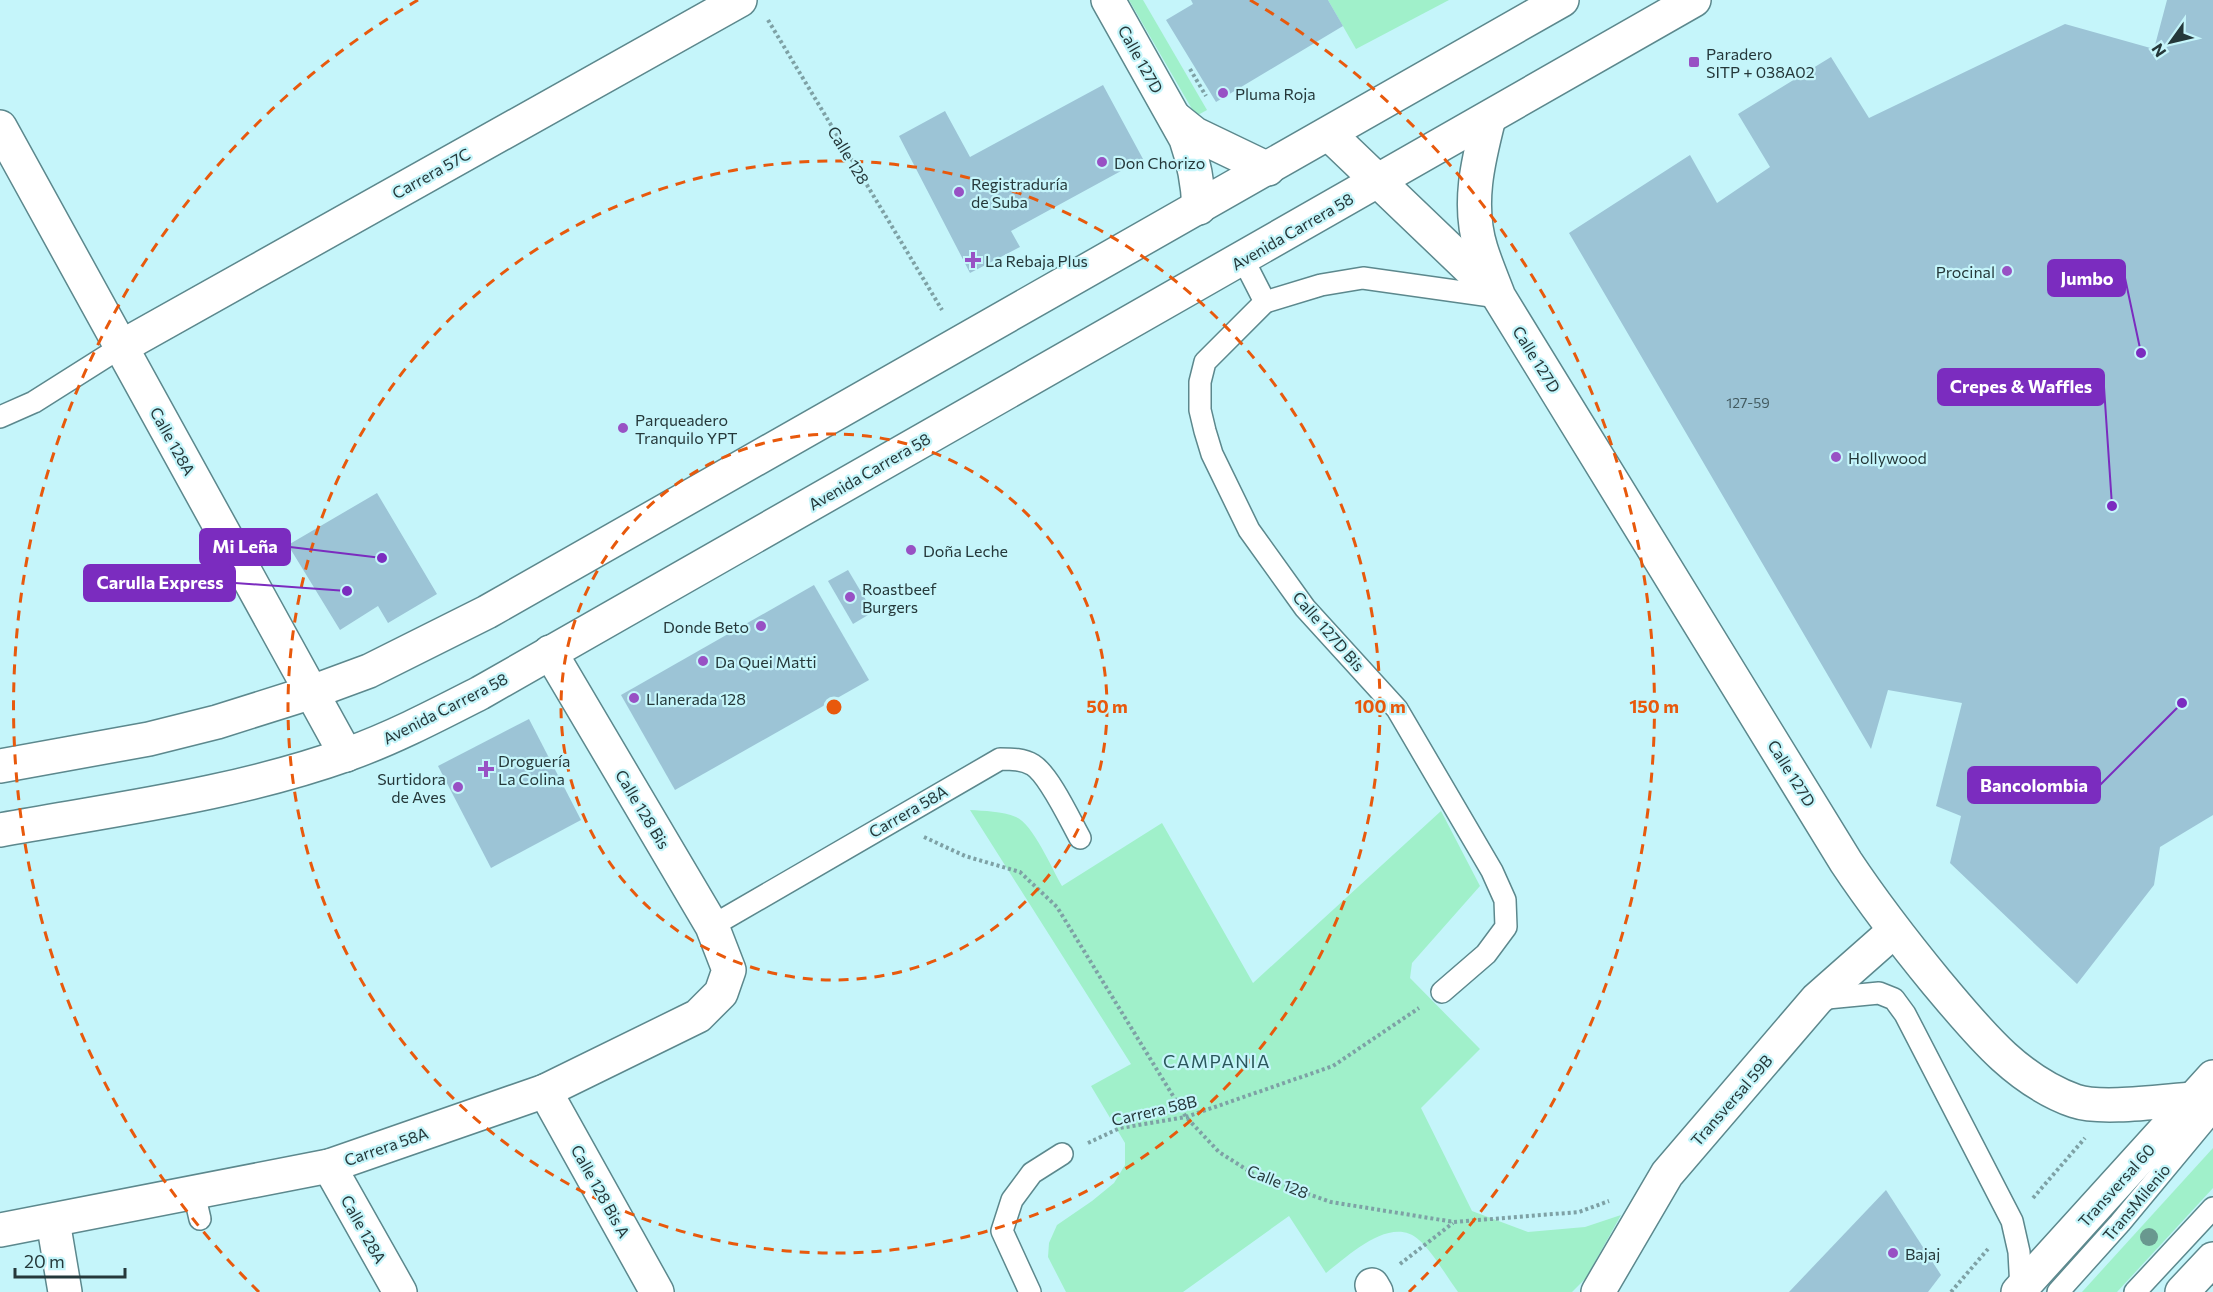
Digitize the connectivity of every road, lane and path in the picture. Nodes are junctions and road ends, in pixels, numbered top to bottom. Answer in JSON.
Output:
{"nodes":[{"id":1,"x":1108,"y":0,"type":"edge"},
{"id":2,"x":1563,"y":0,"type":"edge"},
{"id":3,"x":1694,"y":0,"type":"edge"},
{"id":4,"x":751,"y":5,"type":"edge"},
{"id":5,"x":1173,"y":117,"type":"junction"},
{"id":6,"x":1489,"y":118,"type":"junction"},
{"id":7,"x":0,"y":127,"type":"edge"},
{"id":8,"x":1329,"y":134,"type":"junction"},
{"id":9,"x":1268,"y":169,"type":"junction"},
{"id":10,"x":1378,"y":181,"type":"junction"},
{"id":11,"x":1199,"y":208,"type":"junction"},
{"id":12,"x":1243,"y":258,"type":"junction"},
{"id":13,"x":1499,"y":297,"type":"junction"},
{"id":14,"x":1265,"y":302,"type":"junction"},
{"id":15,"x":942,"y":310,"type":"dead end"},
{"id":16,"x":121,"y":347,"type":"junction"},
{"id":17,"x":0,"y":417,"type":"edge"},
{"id":18,"x":550,"y":652,"type":"junction"},
{"id":19,"x":312,"y":692,"type":"junction"},
{"id":20,"x":346,"y":755,"type":"junction"},
{"id":21,"x":0,"y":766,"type":"edge"},
{"id":22,"x":898,"y":817,"type":"junction"},
{"id":23,"x":0,"y":830,"type":"edge"},
{"id":24,"x":1080,"y":838,"type":"dead end"},
{"id":25,"x":712,"y":926,"type":"junction"},
{"id":26,"x":1894,"y":931,"type":"junction"},
{"id":27,"x":729,"y":970,"type":"joint"},
{"id":28,"x":1442,"y":992,"type":"joint"},
{"id":29,"x":1817,"y":999,"type":"junction"},
{"id":30,"x":545,"y":1091,"type":"junction"},
{"id":31,"x":2206,"y":1096,"type":"edge"},
{"id":32,"x":1186,"y":1118,"type":"junction"},
{"id":33,"x":1062,"y":1154,"type":"joint"},
{"id":34,"x":329,"y":1166,"type":"junction"},
{"id":35,"x":1611,"y":1200,"type":"dead end"},
{"id":36,"x":2213,"y":1208,"type":"edge"},
{"id":37,"x":53,"y":1221,"type":"junction"},
{"id":38,"x":1454,"y":1222,"type":"junction"},
{"id":39,"x":0,"y":1230,"type":"edge"},
{"id":40,"x":2213,"y":1259,"type":"edge"},
{"id":41,"x":1374,"y":1289,"type":"edge"},
{"id":42,"x":2020,"y":1290,"type":"edge"},
{"id":43,"x":2189,"y":1290,"type":"edge"},
{"id":44,"x":65,"y":1292,"type":"edge"},
{"id":45,"x":399,"y":1292,"type":"edge"},
{"id":46,"x":657,"y":1292,"type":"edge"},
{"id":47,"x":1030,"y":1292,"type":"edge"},
{"id":48,"x":1598,"y":1292,"type":"edge"},
{"id":49,"x":2058,"y":1292,"type":"edge"},
{"id":50,"x":2135,"y":1292,"type":"edge"}],
"edges":[{"from":1,"to":5,"type":"street","name":"Calle 127D"},
{"from":2,"to":8,"type":"street"},
{"from":3,"to":6,"type":"street","name":"Avenida Carrera 58"},
{"from":4,"to":15,"type":"path","name":"Calle 128"},
{"from":4,"to":16,"type":"street","name":"Carrera 57C"},
{"from":5,"to":9,"type":"street","name":"Calle 127D"},
{"from":5,"to":11,"type":"street","name":"Calle 127D"},
{"from":6,"to":10,"type":"street","name":"Avenida Carrera 58"},
{"from":6,"to":13,"type":"street","name":"Calle 127D"},
{"from":7,"to":16,"type":"street","name":"Calle 128A"},
{"from":8,"to":9,"type":"street"},
{"from":8,"to":10,"type":"street","name":"Calle 127D"},
{"from":9,"to":11,"type":"street"},
{"from":10,"to":12,"type":"street","name":"Avenida Carrera 58"},
{"from":10,"to":13,"type":"street","name":"Calle 127D"},
{"from":11,"to":19,"type":"street"},
{"from":12,"to":14,"type":"lane"},
{"from":12,"to":18,"type":"street","name":"Avenida Carrera 58"},
{"from":13,"to":14,"type":"lane"},
{"from":13,"to":26,"type":"street","name":"Calle 127D"},
{"from":14,"to":28,"type":"lane","name":"Calle 127D Bis"},
{"from":16,"to":17,"type":"lane"},
{"from":16,"to":19,"type":"street","name":"Calle 128A"},
{"from":18,"to":20,"type":"street","name":"Avenida Carrera 58"},
{"from":18,"to":25,"type":"street","name":"Calle 128 Bis"},
{"from":19,"to":20,"type":"street","name":"Calle 128A"},
{"from":19,"to":21,"type":"street"},
{"from":20,"to":23,"type":"street","name":"Avenida Carrera 58"},
{"from":22,"to":24,"type":"lane","name":"Carrera 58A"},
{"from":22,"to":25,"type":"lane","name":"Carrera 58A"},
{"from":22,"to":32,"type":"path","name":"Calle 128"},
{"from":25,"to":27,"type":"street","name":"Calle 128 Bis"},
{"from":26,"to":29,"type":"street","name":"Transversal 59B"},
{"from":26,"to":31,"type":"street","name":"Calle 127D"},
{"from":27,"to":30,"type":"street","name":"Carrera 58A"},
{"from":28,"to":32,"type":"path","name":"Carrera 58B"},
{"from":29,"to":42,"type":"lane"},
{"from":29,"to":48,"type":"street","name":"Transversal 59B"},
{"from":30,"to":34,"type":"street","name":"Carrera 58A"},
{"from":30,"to":46,"type":"street","name":"Calle 128 Bis A"},
{"from":31,"to":42,"type":"street","name":"Transversal 60"},
{"from":31,"to":49,"type":"lane","name":"TransMilenio"},
{"from":32,"to":33,"type":"path","name":"Carrera 58B"},
{"from":32,"to":38,"type":"path","name":"Calle 128"},
{"from":33,"to":47,"type":"lane"},
{"from":34,"to":37,"type":"street","name":"Carrera 58A"},
{"from":34,"to":45,"type":"street","name":"Calle 128A"},
{"from":35,"to":38,"type":"path","name":"Calle 128"},
{"from":36,"to":50,"type":"lane"},
{"from":37,"to":39,"type":"street","name":"Carrera 58A"},
{"from":37,"to":44,"type":"street"},
{"from":38,"to":41,"type":"path"},
{"from":40,"to":43,"type":"street"}]}
